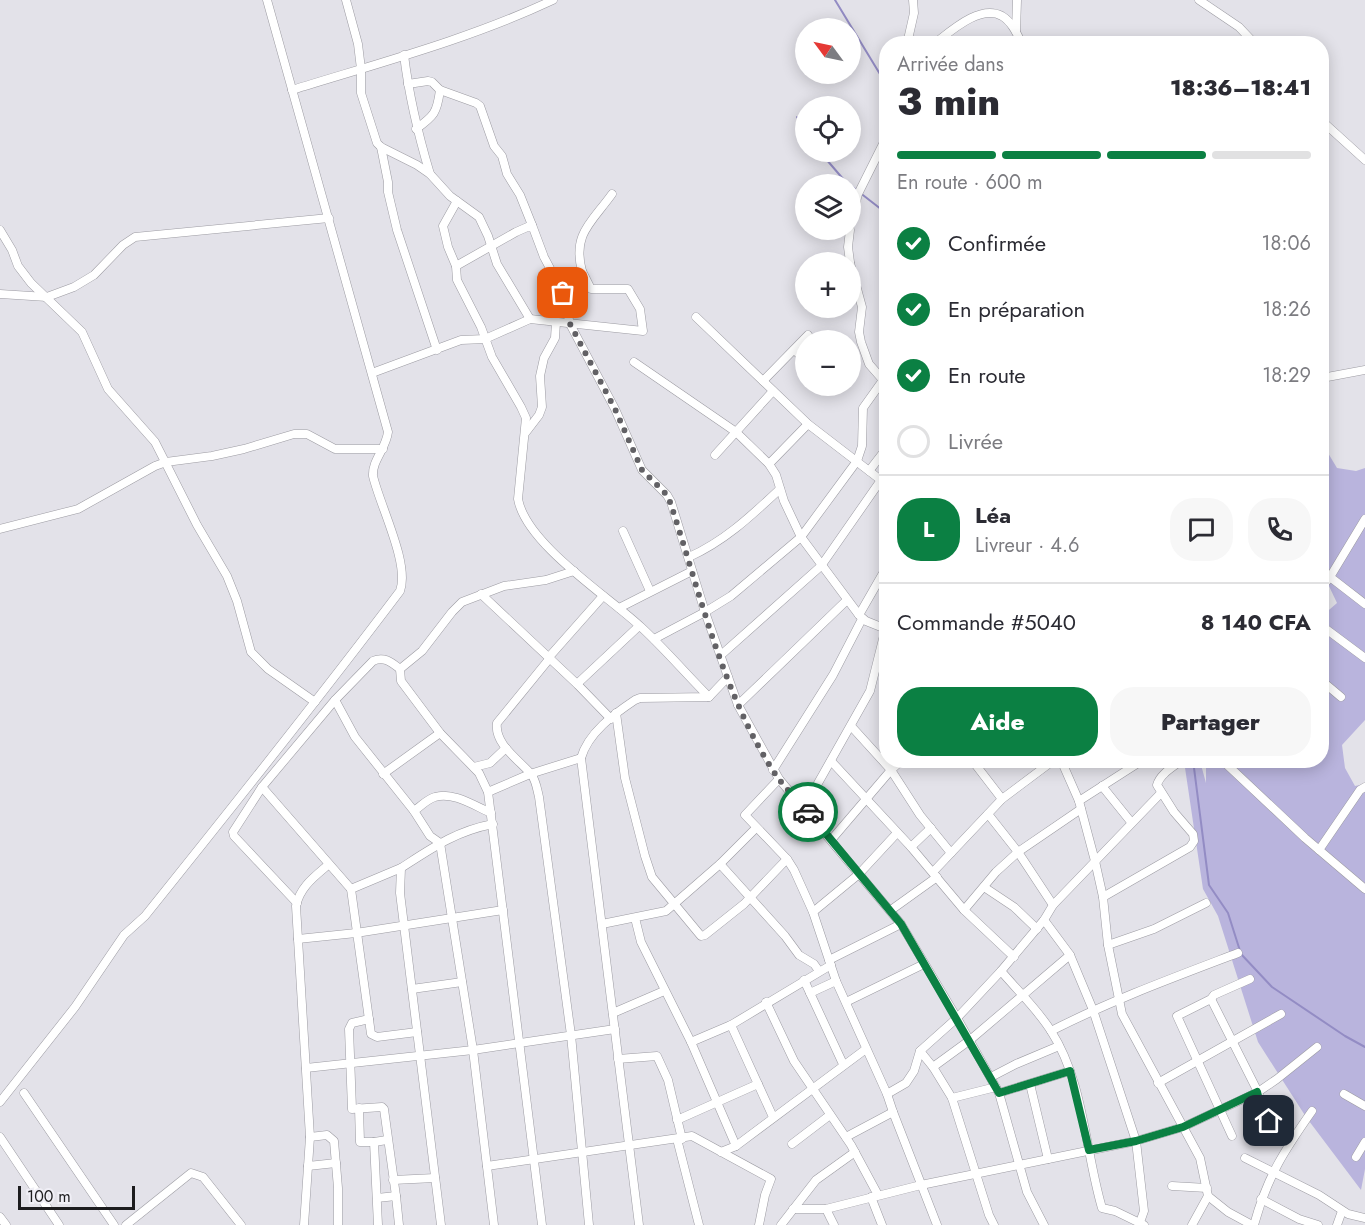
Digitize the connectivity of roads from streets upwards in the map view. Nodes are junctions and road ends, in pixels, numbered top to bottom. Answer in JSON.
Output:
{"nodes":[{"id":1,"x":267,"y":0,"type":"edge"},
{"id":2,"x":346,"y":0,"type":"edge"},
{"id":3,"x":553,"y":0,"type":"edge"},
{"id":4,"x":913,"y":0,"type":"edge"},
{"id":5,"x":1017,"y":0,"type":"edge"},
{"id":6,"x":1199,"y":0,"type":"edge"},
{"id":7,"x":1016,"y":32,"type":"junction"},
{"id":8,"x":909,"y":36,"type":"edge"},
{"id":9,"x":946,"y":36,"type":"edge"},
{"id":10,"x":1018,"y":36,"type":"edge"},
{"id":11,"x":1247,"y":36,"type":"edge"},
{"id":12,"x":404,"y":55,"type":"junction"},
{"id":13,"x":362,"y":69,"type":"junction"},
{"id":14,"x":408,"y":84,"type":"junction"},
{"id":15,"x":292,"y":90,"type":"junction"},
{"id":16,"x":440,"y":90,"type":"junction"},
{"id":17,"x":1329,"y":128,"type":"edge"},
{"id":18,"x":416,"y":129,"type":"junction"},
{"id":19,"x":381,"y":147,"type":"junction"},
{"id":20,"x":879,"y":152,"type":"edge"},
{"id":21,"x":1365,"y":160,"type":"edge"},
{"id":22,"x":430,"y":174,"type":"junction"},
{"id":23,"x":861,"y":188,"type":"edge"},
{"id":24,"x":612,"y":194,"type":"dead end"},
{"id":25,"x":457,"y":201,"type":"junction"},
{"id":26,"x":329,"y":218,"type":"junction"},
{"id":27,"x":532,"y":225,"type":"junction"},
{"id":28,"x":0,"y":230,"type":"edge"},
{"id":29,"x":491,"y":246,"type":"junction"},
{"id":30,"x":456,"y":266,"type":"junction"},
{"id":31,"x":582,"y":271,"type":"junction"},
{"id":32,"x":558,"y":282,"type":"junction"},
{"id":33,"x":0,"y":294,"type":"edge"},
{"id":34,"x":47,"y":297,"type":"junction"},
{"id":35,"x":696,"y":317,"type":"dead end"},
{"id":36,"x":861,"y":318,"type":"edge"},
{"id":37,"x":530,"y":319,"type":"junction"},
{"id":38,"x":556,"y":322,"type":"junction"},
{"id":39,"x":570,"y":324,"type":"junction"},
{"id":40,"x":485,"y":339,"type":"junction"},
{"id":41,"x":437,"y":350,"type":"junction"},
{"id":42,"x":794,"y":350,"type":"edge"},
{"id":43,"x":634,"y":362,"type":"dead end"},
{"id":44,"x":1365,"y":370,"type":"edge"},
{"id":45,"x":372,"y":373,"type":"junction"},
{"id":46,"x":879,"y":373,"type":"edge"},
{"id":47,"x":1329,"y":377,"type":"edge"},
{"id":48,"x":763,"y":381,"type":"junction"},
{"id":49,"x":879,"y":386,"type":"edge"},
{"id":50,"x":773,"y":390,"type":"junction"},
{"id":51,"x":808,"y":424,"type":"junction"},
{"id":52,"x":736,"y":432,"type":"junction"},
{"id":53,"x":525,"y":433,"type":"junction"},
{"id":54,"x":384,"y":449,"type":"junction"},
{"id":55,"x":715,"y":456,"type":"dead end"},
{"id":56,"x":879,"y":458,"type":"edge"},
{"id":57,"x":857,"y":461,"type":"junction"},
{"id":58,"x":166,"y":462,"type":"junction"},
{"id":59,"x":769,"y":464,"type":"junction"},
{"id":60,"x":869,"y":471,"type":"junction"},
{"id":61,"x":879,"y":478,"type":"edge"},
{"id":62,"x":780,"y":489,"type":"junction"},
{"id":63,"x":879,"y":489,"type":"edge"},
{"id":64,"x":1365,"y":519,"type":"edge"},
{"id":65,"x":0,"y":529,"type":"edge"},
{"id":66,"x":623,"y":531,"type":"dead end"},
{"id":67,"x":801,"y":537,"type":"junction"},
{"id":68,"x":689,"y":557,"type":"junction"},
{"id":69,"x":821,"y":566,"type":"junction"},
{"id":70,"x":574,"y":571,"type":"junction"},
{"id":71,"x":692,"y":571,"type":"junction"},
{"id":72,"x":1330,"y":577,"type":"joint"},
{"id":73,"x":879,"y":582,"type":"edge"},
{"id":74,"x":650,"y":591,"type":"junction"},
{"id":75,"x":481,"y":594,"type":"junction"},
{"id":76,"x":603,"y":596,"type":"junction"},
{"id":77,"x":847,"y":600,"type":"junction"},
{"id":78,"x":1365,"y":604,"type":"edge"},
{"id":79,"x":619,"y":608,"type":"junction"},
{"id":80,"x":705,"y":612,"type":"junction"},
{"id":81,"x":861,"y":617,"type":"junction"},
{"id":82,"x":879,"y":625,"type":"edge"},
{"id":83,"x":639,"y":626,"type":"junction"},
{"id":84,"x":1329,"y":631,"type":"edge"},
{"id":85,"x":654,"y":639,"type":"junction"},
{"id":86,"x":721,"y":656,"type":"junction"},
{"id":87,"x":549,"y":657,"type":"junction"},
{"id":88,"x":879,"y":657,"type":"edge"},
{"id":89,"x":1365,"y":658,"type":"edge"},
{"id":90,"x":877,"y":665,"type":"joint"},
{"id":91,"x":400,"y":669,"type":"junction"},
{"id":92,"x":728,"y":677,"type":"junction"},
{"id":93,"x":577,"y":684,"type":"junction"},
{"id":94,"x":1329,"y":687,"type":"edge"},
{"id":95,"x":709,"y":697,"type":"junction"},
{"id":96,"x":1341,"y":697,"type":"dead end"},
{"id":97,"x":335,"y":700,"type":"junction"},
{"id":98,"x":315,"y":702,"type":"junction"},
{"id":99,"x":738,"y":705,"type":"junction"},
{"id":100,"x":613,"y":716,"type":"junction"},
{"id":101,"x":851,"y":726,"type":"junction"},
{"id":102,"x":440,"y":733,"type":"junction"},
{"id":103,"x":506,"y":748,"type":"junction"},
{"id":104,"x":879,"y":757,"type":"edge"},
{"id":105,"x":581,"y":758,"type":"junction"},
{"id":106,"x":831,"y":761,"type":"junction"},
{"id":107,"x":474,"y":767,"type":"junction"},
{"id":108,"x":978,"y":768,"type":"edge"},
{"id":109,"x":1043,"y":768,"type":"edge"},
{"id":110,"x":1064,"y":768,"type":"edge"},
{"id":111,"x":1130,"y":768,"type":"edge"},
{"id":112,"x":1173,"y":768,"type":"edge"},
{"id":113,"x":1231,"y":768,"type":"edge"},
{"id":114,"x":773,"y":770,"type":"junction"},
{"id":115,"x":891,"y":770,"type":"joint"},
{"id":116,"x":383,"y":774,"type":"junction"},
{"id":117,"x":530,"y":774,"type":"junction"},
{"id":118,"x":779,"y":779,"type":"junction"},
{"id":119,"x":1102,"y":786,"type":"junction"},
{"id":120,"x":1365,"y":787,"type":"edge"},
{"id":121,"x":262,"y":788,"type":"junction"},
{"id":122,"x":488,"y":792,"type":"junction"},
{"id":123,"x":1161,"y":793,"type":"junction"},
{"id":124,"x":867,"y":798,"type":"junction"},
{"id":125,"x":1002,"y":799,"type":"junction"},
{"id":126,"x":1080,"y":805,"type":"junction"},
{"id":127,"x":804,"y":808,"type":"junction"},
{"id":128,"x":414,"y":811,"type":"junction"},
{"id":129,"x":491,"y":813,"type":"junction"},
{"id":130,"x":988,"y":814,"type":"junction"},
{"id":131,"x":1131,"y":822,"type":"junction"},
{"id":132,"x":493,"y":825,"type":"junction"},
{"id":133,"x":756,"y":828,"type":"junction"},
{"id":134,"x":931,"y":828,"type":"junction"},
{"id":135,"x":897,"y":833,"type":"junction"},
{"id":136,"x":832,"y":840,"type":"junction"},
{"id":137,"x":440,"y":843,"type":"junction"},
{"id":138,"x":911,"y":847,"type":"junction"},
{"id":139,"x":1320,"y":850,"type":"junction"},
{"id":140,"x":1018,"y":852,"type":"junction"},
{"id":141,"x":951,"y":853,"type":"junction"},
{"id":142,"x":787,"y":859,"type":"junction"},
{"id":143,"x":1095,"y":861,"type":"junction"},
{"id":144,"x":720,"y":864,"type":"junction"},
{"id":145,"x":328,"y":865,"type":"junction"},
{"id":146,"x":401,"y":868,"type":"junction"},
{"id":147,"x":860,"y":874,"type":"junction"},
{"id":148,"x":935,"y":875,"type":"junction"},
{"id":149,"x":984,"y":886,"type":"junction"},
{"id":150,"x":351,"y":889,"type":"junction"},
{"id":151,"x":1365,"y":890,"type":"edge"},
{"id":152,"x":1103,"y":897,"type":"junction"},
{"id":153,"x":750,"y":898,"type":"junction"},
{"id":154,"x":297,"y":903,"type":"junction"},
{"id":155,"x":675,"y":903,"type":"junction"},
{"id":156,"x":1206,"y":903,"type":"dead end"},
{"id":157,"x":1053,"y":905,"type":"junction"},
{"id":158,"x":503,"y":910,"type":"junction"},
{"id":159,"x":891,"y":910,"type":"junction"},
{"id":160,"x":964,"y":910,"type":"junction"},
{"id":161,"x":813,"y":912,"type":"junction"},
{"id":162,"x":452,"y":918,"type":"junction"},
{"id":163,"x":635,"y":918,"type":"junction"},
{"id":164,"x":1044,"y":920,"type":"junction"},
{"id":165,"x":602,"y":924,"type":"junction"},
{"id":166,"x":901,"y":924,"type":"junction"},
{"id":167,"x":404,"y":926,"type":"junction"},
{"id":168,"x":1037,"y":929,"type":"junction"},
{"id":169,"x":356,"y":933,"type":"junction"},
{"id":170,"x":298,"y":939,"type":"junction"},
{"id":171,"x":1108,"y":945,"type":"junction"},
{"id":172,"x":1238,"y":953,"type":"dead end"},
{"id":173,"x":1070,"y":955,"type":"junction"},
{"id":174,"x":1014,"y":957,"type":"junction"},
{"id":175,"x":830,"y":962,"type":"junction"},
{"id":176,"x":924,"y":964,"type":"junction"},
{"id":177,"x":819,"y":971,"type":"junction"},
{"id":178,"x":1002,"y":971,"type":"junction"},
{"id":179,"x":1250,"y":979,"type":"dead end"},
{"id":180,"x":804,"y":980,"type":"junction"},
{"id":181,"x":837,"y":981,"type":"junction"},
{"id":182,"x":462,"y":982,"type":"junction"},
{"id":183,"x":412,"y":989,"type":"junction"},
{"id":184,"x":664,"y":991,"type":"junction"},
{"id":185,"x":810,"y":993,"type":"junction"},
{"id":186,"x":1022,"y":995,"type":"junction"},
{"id":187,"x":1211,"y":999,"type":"junction"},
{"id":188,"x":1118,"y":1001,"type":"junction"},
{"id":189,"x":766,"y":1002,"type":"junction"},
{"id":190,"x":846,"y":1002,"type":"junction"},
{"id":191,"x":1092,"y":1010,"type":"junction"},
{"id":192,"x":613,"y":1013,"type":"junction"},
{"id":193,"x":1281,"y":1014,"type":"dead end"},
{"id":194,"x":957,"y":1018,"type":"junction"},
{"id":195,"x":369,"y":1020,"type":"junction"},
{"id":196,"x":731,"y":1025,"type":"junction"},
{"id":197,"x":615,"y":1029,"type":"junction"},
{"id":198,"x":1051,"y":1031,"type":"junction"},
{"id":199,"x":417,"y":1032,"type":"junction"},
{"id":200,"x":571,"y":1035,"type":"junction"},
{"id":201,"x":970,"y":1040,"type":"junction"},
{"id":202,"x":1233,"y":1041,"type":"junction"},
{"id":203,"x":691,"y":1042,"type":"junction"},
{"id":204,"x":519,"y":1043,"type":"junction"},
{"id":205,"x":1059,"y":1046,"type":"junction"},
{"id":206,"x":1317,"y":1047,"type":"dead end"},
{"id":207,"x":866,"y":1049,"type":"junction"},
{"id":208,"x":473,"y":1050,"type":"junction"},
{"id":209,"x":920,"y":1051,"type":"junction"},
{"id":210,"x":420,"y":1056,"type":"junction"},
{"id":211,"x":618,"y":1059,"type":"junction"},
{"id":212,"x":1197,"y":1061,"type":"junction"},
{"id":213,"x":351,"y":1064,"type":"junction"},
{"id":214,"x":843,"y":1064,"type":"junction"},
{"id":215,"x":933,"y":1067,"type":"junction"},
{"id":216,"x":306,"y":1068,"type":"junction"},
{"id":217,"x":1070,"y":1071,"type":"junction"},
{"id":218,"x":991,"y":1077,"type":"junction"},
{"id":219,"x":1158,"y":1083,"type":"junction"},
{"id":220,"x":758,"y":1084,"type":"junction"},
{"id":221,"x":1030,"y":1084,"type":"junction"},
{"id":222,"x":812,"y":1089,"type":"junction"},
{"id":223,"x":998,"y":1090,"type":"junction"},
{"id":224,"x":1257,"y":1092,"type":"junction"},
{"id":225,"x":24,"y":1093,"type":"dead end"},
{"id":226,"x":888,"y":1094,"type":"junction"},
{"id":227,"x":1344,"y":1094,"type":"dead end"},
{"id":228,"x":952,"y":1098,"type":"junction"},
{"id":229,"x":0,"y":1102,"type":"edge"},
{"id":230,"x":717,"y":1103,"type":"junction"},
{"id":231,"x":1365,"y":1106,"type":"edge"},
{"id":232,"x":358,"y":1108,"type":"junction"},
{"id":233,"x":1219,"y":1110,"type":"junction"},
{"id":234,"x":1312,"y":1111,"type":"dead end"},
{"id":235,"x":893,"y":1112,"type":"junction"},
{"id":236,"x":830,"y":1114,"type":"junction"},
{"id":237,"x":773,"y":1117,"type":"junction"},
{"id":238,"x":677,"y":1120,"type":"junction"},
{"id":239,"x":1183,"y":1127,"type":"junction"},
{"id":240,"x":1232,"y":1136,"type":"dead end"},
{"id":241,"x":0,"y":1137,"type":"edge"},
{"id":242,"x":310,"y":1137,"type":"junction"},
{"id":243,"x":846,"y":1137,"type":"junction"},
{"id":244,"x":679,"y":1139,"type":"junction"},
{"id":245,"x":387,"y":1140,"type":"junction"},
{"id":246,"x":1136,"y":1141,"type":"junction"},
{"id":247,"x":1291,"y":1141,"type":"junction"},
{"id":248,"x":374,"y":1142,"type":"junction"},
{"id":249,"x":1365,"y":1142,"type":"edge"},
{"id":250,"x":792,"y":1144,"type":"dead end"},
{"id":251,"x":629,"y":1146,"type":"junction"},
{"id":252,"x":736,"y":1146,"type":"junction"},
{"id":253,"x":1089,"y":1150,"type":"junction"},
{"id":254,"x":721,"y":1152,"type":"junction"},
{"id":255,"x":855,"y":1152,"type":"junction"},
{"id":256,"x":582,"y":1153,"type":"junction"},
{"id":257,"x":1356,"y":1157,"type":"dead end"},
{"id":258,"x":535,"y":1158,"type":"junction"},
{"id":259,"x":1245,"y":1158,"type":"dead end"},
{"id":260,"x":1048,"y":1159,"type":"junction"},
{"id":261,"x":336,"y":1163,"type":"junction"},
{"id":262,"x":1020,"y":1165,"type":"junction"},
{"id":263,"x":308,"y":1166,"type":"junction"},
{"id":264,"x":487,"y":1166,"type":"junction"},
{"id":265,"x":1272,"y":1173,"type":"junction"},
{"id":266,"x":976,"y":1176,"type":"junction"},
{"id":267,"x":435,"y":1178,"type":"junction"},
{"id":268,"x":393,"y":1180,"type":"junction"},
{"id":269,"x":921,"y":1185,"type":"junction"},
{"id":270,"x":1172,"y":1186,"type":"dead end"},
{"id":271,"x":1207,"y":1192,"type":"junction"},
{"id":272,"x":396,"y":1196,"type":"junction"},
{"id":273,"x":874,"y":1196,"type":"junction"},
{"id":274,"x":377,"y":1198,"type":"junction"},
{"id":275,"x":1261,"y":1199,"type":"junction"},
{"id":276,"x":793,"y":1209,"type":"junction"},
{"id":277,"x":826,"y":1209,"type":"junction"},
{"id":278,"x":1342,"y":1211,"type":"junction"},
{"id":279,"x":0,"y":1217,"type":"edge"},
{"id":280,"x":1365,"y":1218,"type":"edge"},
{"id":281,"x":782,"y":1224,"type":"edge"},
{"id":282,"x":1141,"y":1224,"type":"edge"},
{"id":283,"x":6,"y":1225,"type":"edge"},
{"id":284,"x":59,"y":1225,"type":"edge"},
{"id":285,"x":114,"y":1225,"type":"edge"},
{"id":286,"x":126,"y":1225,"type":"edge"},
{"id":287,"x":241,"y":1225,"type":"edge"},
{"id":288,"x":304,"y":1225,"type":"edge"},
{"id":289,"x":338,"y":1225,"type":"edge"},
{"id":290,"x":378,"y":1225,"type":"edge"},
{"id":291,"x":399,"y":1225,"type":"edge"},
{"id":292,"x":441,"y":1225,"type":"edge"},
{"id":293,"x":494,"y":1225,"type":"edge"},
{"id":294,"x":542,"y":1225,"type":"edge"},
{"id":295,"x":589,"y":1225,"type":"edge"},
{"id":296,"x":639,"y":1225,"type":"edge"},
{"id":297,"x":699,"y":1225,"type":"edge"},
{"id":298,"x":759,"y":1225,"type":"edge"},
{"id":299,"x":834,"y":1225,"type":"edge"},
{"id":300,"x":882,"y":1225,"type":"edge"},
{"id":301,"x":937,"y":1225,"type":"edge"},
{"id":302,"x":994,"y":1225,"type":"edge"},
{"id":303,"x":1044,"y":1225,"type":"edge"},
{"id":304,"x":1192,"y":1225,"type":"edge"},
{"id":305,"x":1253,"y":1225,"type":"edge"},
{"id":306,"x":1318,"y":1225,"type":"edge"},
{"id":307,"x":1337,"y":1225,"type":"edge"}],
"edges":[{"from":1,"to":15,"type":"street"},
{"from":2,"to":13,"type":"street"},
{"from":3,"to":12,"type":"street"},
{"from":4,"to":8,"type":"street"},
{"from":5,"to":7,"type":"street"},
{"from":6,"to":11,"type":"street"},
{"from":7,"to":9,"type":"street"},
{"from":7,"to":10,"type":"street"},
{"from":12,"to":13,"type":"street"},
{"from":12,"to":14,"type":"street"},
{"from":13,"to":15,"type":"street"},
{"from":13,"to":19,"type":"street"},
{"from":14,"to":16,"type":"street"},
{"from":14,"to":18,"type":"street"},
{"from":15,"to":26,"type":"street"},
{"from":16,"to":18,"type":"street"},
{"from":16,"to":27,"type":"street"},
{"from":17,"to":21,"type":"street"},
{"from":18,"to":22,"type":"street"},
{"from":19,"to":22,"type":"street"},
{"from":19,"to":41,"type":"street"},
{"from":20,"to":23,"type":"street"},
{"from":22,"to":25,"type":"street"},
{"from":24,"to":31,"type":"street"},
{"from":25,"to":29,"type":"street"},
{"from":25,"to":30,"type":"street"},
{"from":26,"to":34,"type":"street"},
{"from":26,"to":45,"type":"street"},
{"from":27,"to":29,"type":"street"},
{"from":27,"to":32,"type":"street"},
{"from":28,"to":34,"type":"street"},
{"from":29,"to":30,"type":"street"},
{"from":29,"to":37,"type":"street"},
{"from":30,"to":40,"type":"street"},
{"from":31,"to":32,"type":"street"},
{"from":31,"to":39,"type":"street"},
{"from":32,"to":39,"type":"street"},
{"from":33,"to":34,"type":"street"},
{"from":34,"to":58,"type":"street"},
{"from":35,"to":48,"type":"street"},
{"from":36,"to":46,"type":"street"},
{"from":37,"to":38,"type":"street"},
{"from":37,"to":40,"type":"street"},
{"from":38,"to":39,"type":"street"},
{"from":38,"to":53,"type":"street"},
{"from":39,"to":68,"type":"street"},
{"from":40,"to":41,"type":"street"},
{"from":40,"to":53,"type":"street"},
{"from":41,"to":45,"type":"street"},
{"from":42,"to":48,"type":"street"},
{"from":43,"to":52,"type":"street"},
{"from":44,"to":47,"type":"street"},
{"from":45,"to":54,"type":"street"},
{"from":48,"to":50,"type":"street"},
{"from":49,"to":57,"type":"street"},
{"from":50,"to":51,"type":"street"},
{"from":50,"to":52,"type":"street"},
{"from":51,"to":57,"type":"street"},
{"from":51,"to":59,"type":"street"},
{"from":52,"to":55,"type":"street"},
{"from":52,"to":59,"type":"street"},
{"from":53,"to":70,"type":"street"},
{"from":54,"to":58,"type":"street"},
{"from":54,"to":98,"type":"street"},
{"from":56,"to":60,"type":"street"},
{"from":57,"to":60,"type":"street"},
{"from":57,"to":67,"type":"street"},
{"from":58,"to":65,"type":"street"},
{"from":58,"to":98,"type":"street"},
{"from":59,"to":62,"type":"street"},
{"from":60,"to":61,"type":"street"},
{"from":62,"to":67,"type":"street"},
{"from":62,"to":68,"type":"street"},
{"from":63,"to":69,"type":"street"},
{"from":64,"to":72,"type":"street"},
{"from":66,"to":74,"type":"street"},
{"from":67,"to":69,"type":"street"},
{"from":67,"to":80,"type":"street"},
{"from":68,"to":71,"type":"street"},
{"from":69,"to":77,"type":"street"},
{"from":69,"to":86,"type":"street"},
{"from":70,"to":75,"type":"street"},
{"from":70,"to":76,"type":"street"},
{"from":71,"to":74,"type":"street"},
{"from":71,"to":80,"type":"street"},
{"from":72,"to":78,"type":"street"},
{"from":73,"to":81,"type":"street"},
{"from":74,"to":79,"type":"street"},
{"from":75,"to":87,"type":"street"},
{"from":75,"to":91,"type":"street"},
{"from":76,"to":79,"type":"street"},
{"from":76,"to":87,"type":"street"},
{"from":77,"to":81,"type":"street"},
{"from":77,"to":99,"type":"street"},
{"from":79,"to":83,"type":"street"},
{"from":80,"to":85,"type":"street"},
{"from":80,"to":86,"type":"street"},
{"from":81,"to":82,"type":"street"},
{"from":81,"to":114,"type":"street"},
{"from":83,"to":85,"type":"street"},
{"from":83,"to":93,"type":"street"},
{"from":84,"to":89,"type":"street"},
{"from":85,"to":95,"type":"street"},
{"from":86,"to":92,"type":"street"},
{"from":87,"to":93,"type":"street"},
{"from":87,"to":103,"type":"street"},
{"from":88,"to":90,"type":"street"},
{"from":90,"to":101,"type":"street"},
{"from":91,"to":97,"type":"street"},
{"from":91,"to":102,"type":"street"},
{"from":92,"to":95,"type":"street"},
{"from":92,"to":99,"type":"street"},
{"from":93,"to":100,"type":"street"},
{"from":94,"to":96,"type":"street"},
{"from":95,"to":100,"type":"street"},
{"from":97,"to":116,"type":"street"},
{"from":97,"to":121,"type":"street"},
{"from":98,"to":229,"type":"street"},
{"from":99,"to":114,"type":"street"},
{"from":100,"to":105,"type":"street"},
{"from":100,"to":155,"type":"street"},
{"from":101,"to":104,"type":"street"},
{"from":101,"to":106,"type":"street"},
{"from":102,"to":107,"type":"street"},
{"from":102,"to":116,"type":"street"},
{"from":103,"to":107,"type":"street"},
{"from":103,"to":117,"type":"street"},
{"from":105,"to":117,"type":"street"},
{"from":105,"to":165,"type":"street"},
{"from":106,"to":124,"type":"street"},
{"from":106,"to":127,"type":"street"},
{"from":107,"to":122,"type":"street"},
{"from":108,"to":125,"type":"street"},
{"from":109,"to":125,"type":"street"},
{"from":110,"to":126,"type":"street"},
{"from":111,"to":119,"type":"street"},
{"from":112,"to":123,"type":"street"},
{"from":113,"to":139,"type":"street"},
{"from":114,"to":118,"type":"street"},
{"from":115,"to":124,"type":"street"},
{"from":115,"to":134,"type":"street"},
{"from":116,"to":128,"type":"street"},
{"from":117,"to":122,"type":"street"},
{"from":117,"to":200,"type":"street"},
{"from":118,"to":127,"type":"street"},
{"from":118,"to":133,"type":"street"},
{"from":119,"to":126,"type":"street"},
{"from":119,"to":131,"type":"street"},
{"from":120,"to":139,"type":"street"},
{"from":121,"to":145,"type":"street"},
{"from":121,"to":154,"type":"street"},
{"from":122,"to":129,"type":"street"},
{"from":123,"to":131,"type":"street"},
{"from":123,"to":152,"type":"street"},
{"from":124,"to":135,"type":"street"},
{"from":124,"to":136,"type":"street"},
{"from":125,"to":130,"type":"street"},
{"from":126,"to":140,"type":"street"},
{"from":126,"to":143,"type":"street"},
{"from":127,"to":136,"type":"street"},
{"from":128,"to":129,"type":"street"},
{"from":128,"to":137,"type":"street"},
{"from":129,"to":132,"type":"street"},
{"from":130,"to":140,"type":"street"},
{"from":130,"to":141,"type":"street"},
{"from":131,"to":143,"type":"street"},
{"from":132,"to":137,"type":"street"},
{"from":132,"to":158,"type":"street"},
{"from":133,"to":142,"type":"street"},
{"from":133,"to":144,"type":"street"},
{"from":134,"to":138,"type":"street"},
{"from":134,"to":141,"type":"street"},
{"from":135,"to":138,"type":"street"},
{"from":135,"to":147,"type":"street"},
{"from":136,"to":147,"type":"street"},
{"from":137,"to":146,"type":"street"},
{"from":137,"to":162,"type":"street"},
{"from":138,"to":148,"type":"street"},
{"from":139,"to":151,"type":"street"},
{"from":140,"to":149,"type":"street"},
{"from":140,"to":157,"type":"street"},
{"from":141,"to":148,"type":"street"},
{"from":142,"to":153,"type":"street"},
{"from":142,"to":161,"type":"street"},
{"from":143,"to":152,"type":"street"},
{"from":143,"to":157,"type":"street"},
{"from":144,"to":153,"type":"street"},
{"from":144,"to":155,"type":"street"},
{"from":145,"to":150,"type":"street"},
{"from":145,"to":154,"type":"street"},
{"from":146,"to":150,"type":"street"},
{"from":146,"to":167,"type":"street"},
{"from":147,"to":159,"type":"street"},
{"from":147,"to":161,"type":"street"},
{"from":148,"to":159,"type":"street"},
{"from":148,"to":160,"type":"street"},
{"from":149,"to":160,"type":"street"},
{"from":149,"to":168,"type":"street"},
{"from":150,"to":169,"type":"street"},
{"from":152,"to":171,"type":"street"},
{"from":153,"to":155,"type":"street"},
{"from":153,"to":177,"type":"street"},
{"from":154,"to":170,"type":"street"},
{"from":155,"to":163,"type":"street"},
{"from":156,"to":171,"type":"street"},
{"from":157,"to":164,"type":"street"},
{"from":158,"to":162,"type":"street"},
{"from":158,"to":204,"type":"street"},
{"from":159,"to":166,"type":"street"},
{"from":160,"to":174,"type":"street"},
{"from":161,"to":175,"type":"street"},
{"from":162,"to":167,"type":"street"},
{"from":162,"to":182,"type":"street"},
{"from":163,"to":165,"type":"street"},
{"from":163,"to":184,"type":"street"},
{"from":164,"to":168,"type":"street"},
{"from":164,"to":173,"type":"street"},
{"from":165,"to":192,"type":"street"},
{"from":166,"to":175,"type":"street"},
{"from":166,"to":176,"type":"street"},
{"from":167,"to":169,"type":"street"},
{"from":167,"to":183,"type":"street"},
{"from":168,"to":174,"type":"street"},
{"from":169,"to":170,"type":"street"},
{"from":169,"to":195,"type":"street"},
{"from":170,"to":216,"type":"street"},
{"from":171,"to":188,"type":"street"},
{"from":172,"to":188,"type":"street"},
{"from":173,"to":186,"type":"street"},
{"from":173,"to":191,"type":"street"},
{"from":174,"to":178,"type":"street"},
{"from":175,"to":177,"type":"street"},
{"from":175,"to":181,"type":"street"},
{"from":176,"to":190,"type":"street"},
{"from":176,"to":194,"type":"street"},
{"from":177,"to":180,"type":"street"},
{"from":178,"to":186,"type":"street"},
{"from":178,"to":194,"type":"street"},
{"from":179,"to":187,"type":"street"},
{"from":180,"to":185,"type":"street"},
{"from":180,"to":189,"type":"street"},
{"from":181,"to":185,"type":"street"},
{"from":181,"to":190,"type":"street"},
{"from":182,"to":183,"type":"street"},
{"from":182,"to":208,"type":"street"},
{"from":183,"to":199,"type":"street"},
{"from":184,"to":192,"type":"street"},
{"from":184,"to":203,"type":"street"},
{"from":185,"to":214,"type":"street"},
{"from":186,"to":198,"type":"street"},
{"from":186,"to":201,"type":"street"},
{"from":187,"to":202,"type":"street"},
{"from":187,"to":212,"type":"street"},
{"from":188,"to":191,"type":"street"},
{"from":188,"to":219,"type":"street"},
{"from":189,"to":196,"type":"street"},
{"from":189,"to":222,"type":"street"},
{"from":190,"to":207,"type":"street"},
{"from":191,"to":198,"type":"street"},
{"from":191,"to":246,"type":"street"},
{"from":192,"to":197,"type":"street"},
{"from":193,"to":202,"type":"street"},
{"from":194,"to":201,"type":"street"},
{"from":194,"to":209,"type":"street"},
{"from":195,"to":199,"type":"street"},
{"from":195,"to":213,"type":"street"},
{"from":196,"to":203,"type":"street"},
{"from":196,"to":220,"type":"street"},
{"from":197,"to":200,"type":"street"},
{"from":197,"to":211,"type":"street"},
{"from":198,"to":205,"type":"street"},
{"from":199,"to":210,"type":"street"},
{"from":200,"to":204,"type":"street"},
{"from":200,"to":256,"type":"street"},
{"from":201,"to":215,"type":"street"},
{"from":201,"to":218,"type":"street"},
{"from":202,"to":212,"type":"street"},
{"from":202,"to":224,"type":"street"},
{"from":203,"to":230,"type":"street"},
{"from":204,"to":208,"type":"street"},
{"from":204,"to":258,"type":"street"},
{"from":205,"to":217,"type":"street"},
{"from":205,"to":218,"type":"street"},
{"from":206,"to":224,"type":"street"},
{"from":207,"to":214,"type":"street"},
{"from":207,"to":226,"type":"street"},
{"from":208,"to":210,"type":"street"},
{"from":208,"to":264,"type":"street"},
{"from":209,"to":215,"type":"street"},
{"from":209,"to":226,"type":"street"},
{"from":210,"to":213,"type":"street"},
{"from":210,"to":267,"type":"street"},
{"from":211,"to":238,"type":"street"},
{"from":211,"to":251,"type":"street"},
{"from":212,"to":219,"type":"street"},
{"from":212,"to":233,"type":"street"},
{"from":213,"to":216,"type":"street"},
{"from":213,"to":232,"type":"street"},
{"from":214,"to":222,"type":"street"},
{"from":215,"to":228,"type":"street"},
{"from":216,"to":242,"type":"street"},
{"from":217,"to":221,"type":"street"},
{"from":217,"to":253,"type":"street"},
{"from":218,"to":223,"type":"street"},
{"from":219,"to":239,"type":"street"},
{"from":220,"to":230,"type":"street"},
{"from":220,"to":237,"type":"street"},
{"from":221,"to":223,"type":"street"},
{"from":221,"to":260,"type":"street"},
{"from":222,"to":236,"type":"street"},
{"from":222,"to":237,"type":"street"},
{"from":223,"to":228,"type":"street"},
{"from":223,"to":262,"type":"street"},
{"from":224,"to":233,"type":"street"},
{"from":224,"to":247,"type":"street"},
{"from":225,"to":285,"type":"street"},
{"from":226,"to":235,"type":"street"},
{"from":227,"to":231,"type":"street"},
{"from":228,"to":266,"type":"street"},
{"from":230,"to":238,"type":"street"},
{"from":230,"to":252,"type":"street"},
{"from":232,"to":245,"type":"street"},
{"from":232,"to":248,"type":"street"},
{"from":233,"to":239,"type":"street"},
{"from":233,"to":240,"type":"street"},
{"from":234,"to":247,"type":"street"},
{"from":235,"to":243,"type":"street"},
{"from":235,"to":269,"type":"street"},
{"from":236,"to":243,"type":"street"},
{"from":236,"to":250,"type":"street"},
{"from":237,"to":252,"type":"street"},
{"from":238,"to":244,"type":"street"},
{"from":239,"to":246,"type":"street"},
{"from":239,"to":271,"type":"street"},
{"from":241,"to":284,"type":"street"},
{"from":242,"to":261,"type":"street"},
{"from":242,"to":263,"type":"street"},
{"from":243,"to":255,"type":"street"},
{"from":244,"to":251,"type":"street"},
{"from":244,"to":254,"type":"street"},
{"from":244,"to":297,"type":"street"},
{"from":245,"to":248,"type":"street"},
{"from":245,"to":268,"type":"street"},
{"from":246,"to":253,"type":"street"},
{"from":246,"to":282,"type":"street"},
{"from":247,"to":265,"type":"street"},
{"from":248,"to":274,"type":"street"},
{"from":249,"to":257,"type":"street"},
{"from":251,"to":256,"type":"street"},
{"from":251,"to":296,"type":"street"},
{"from":252,"to":254,"type":"street"},
{"from":253,"to":260,"type":"street"},
{"from":253,"to":282,"type":"street"},
{"from":254,"to":298,"type":"street"},
{"from":255,"to":273,"type":"street"},
{"from":255,"to":276,"type":"street"},
{"from":256,"to":258,"type":"street"},
{"from":256,"to":295,"type":"street"},
{"from":258,"to":264,"type":"street"},
{"from":258,"to":294,"type":"street"},
{"from":259,"to":265,"type":"street"},
{"from":260,"to":262,"type":"street"},
{"from":261,"to":263,"type":"street"},
{"from":261,"to":289,"type":"street"},
{"from":262,"to":266,"type":"street"},
{"from":262,"to":303,"type":"street"},
{"from":263,"to":288,"type":"street"},
{"from":264,"to":293,"type":"street"},
{"from":265,"to":275,"type":"street"},
{"from":265,"to":278,"type":"street"},
{"from":266,"to":269,"type":"street"},
{"from":266,"to":302,"type":"street"},
{"from":267,"to":268,"type":"street"},
{"from":267,"to":292,"type":"street"},
{"from":268,"to":272,"type":"street"},
{"from":269,"to":273,"type":"street"},
{"from":269,"to":301,"type":"street"},
{"from":270,"to":271,"type":"street"},
{"from":271,"to":304,"type":"street"},
{"from":271,"to":305,"type":"street"},
{"from":272,"to":274,"type":"street"},
{"from":272,"to":291,"type":"street"},
{"from":273,"to":277,"type":"street"},
{"from":273,"to":300,"type":"street"},
{"from":274,"to":290,"type":"street"},
{"from":275,"to":305,"type":"street"},
{"from":275,"to":306,"type":"street"},
{"from":276,"to":277,"type":"street"},
{"from":276,"to":281,"type":"street"},
{"from":277,"to":299,"type":"street"},
{"from":278,"to":280,"type":"street"},
{"from":278,"to":307,"type":"street"},
{"from":279,"to":283,"type":"street"},
{"from":286,"to":287,"type":"street"}]}
